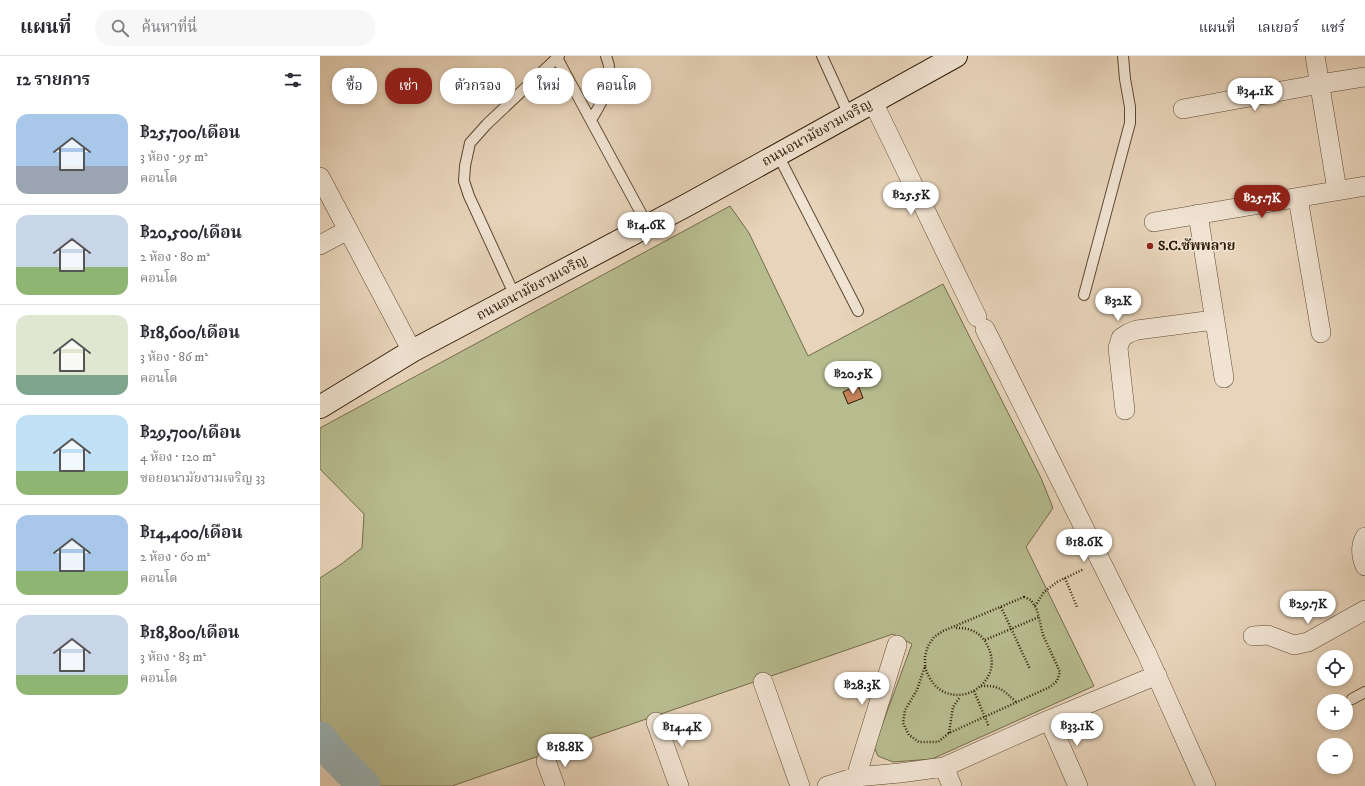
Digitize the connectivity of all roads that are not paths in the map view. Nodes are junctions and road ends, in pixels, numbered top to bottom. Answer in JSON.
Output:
{"nodes":[{"id":1,"x":557,"y":56,"type":"edge"},
{"id":2,"x":606,"y":56,"type":"edge"},
{"id":3,"x":822,"y":56,"type":"edge"},
{"id":4,"x":956,"y":56,"type":"edge"},
{"id":5,"x":1123,"y":56,"type":"edge"},
{"id":6,"x":1315,"y":56,"type":"edge"},
{"id":7,"x":1365,"y":77,"type":"edge"},
{"id":8,"x":1320,"y":84,"type":"junction"},
{"id":9,"x":873,"y":102,"type":"junction"},
{"id":10,"x":1184,"y":109,"type":"dead end"},
{"id":11,"x":849,"y":115,"type":"junction"},
{"id":12,"x":591,"y":120,"type":"junction"},
{"id":13,"x":778,"y":155,"type":"junction"},
{"id":14,"x":320,"y":177,"type":"edge"},
{"id":15,"x":1365,"y":186,"type":"edge"},
{"id":16,"x":1338,"y":190,"type":"junction"},
{"id":17,"x":1298,"y":198,"type":"junction"},
{"id":18,"x":1198,"y":214,"type":"junction"},
{"id":19,"x":1154,"y":222,"type":"dead end"},
{"id":20,"x":648,"y":226,"type":"junction"},
{"id":21,"x":348,"y":230,"type":"junction"},
{"id":22,"x":320,"y":244,"type":"edge"},
{"id":23,"x":1084,"y":295,"type":"dead end"},
{"id":24,"x":515,"y":296,"type":"junction"},
{"id":25,"x":858,"y":311,"type":"dead end"},
{"id":26,"x":1214,"y":320,"type":"junction"},
{"id":27,"x":1322,"y":333,"type":"dead end"},
{"id":28,"x":412,"y":351,"type":"junction"},
{"id":29,"x":1224,"y":378,"type":"dead end"},
{"id":30,"x":320,"y":407,"type":"edge"},
{"id":31,"x":1125,"y":410,"type":"dead end"},
{"id":32,"x":1365,"y":537,"type":"edge"},
{"id":33,"x":1365,"y":566,"type":"edge"},
{"id":34,"x":1365,"y":610,"type":"edge"},
{"id":35,"x":1253,"y":636,"type":"dead end"},
{"id":36,"x":897,"y":645,"type":"dead end"},
{"id":37,"x":1157,"y":675,"type":"junction"},
{"id":38,"x":763,"y":682,"type":"dead end"},
{"id":39,"x":1365,"y":692,"type":"edge"},
{"id":40,"x":1353,"y":698,"type":"edge"},
{"id":41,"x":1049,"y":720,"type":"junction"},
{"id":42,"x":656,"y":722,"type":"dead end"},
{"id":43,"x":546,"y":761,"type":"dead end"},
{"id":44,"x":944,"y":767,"type":"junction"},
{"id":45,"x":856,"y":777,"type":"junction"},
{"id":46,"x":555,"y":786,"type":"edge"},
{"id":47,"x":679,"y":786,"type":"edge"},
{"id":48,"x":800,"y":786,"type":"edge"},
{"id":49,"x":827,"y":786,"type":"edge"},
{"id":50,"x":952,"y":786,"type":"edge"},
{"id":51,"x":1078,"y":786,"type":"edge"},
{"id":52,"x":1206,"y":786,"type":"edge"}],
"edges":[{"from":1,"to":12,"type":"lane"},
{"from":1,"to":24,"type":"lane"},
{"from":2,"to":12,"type":"lane"},
{"from":3,"to":11,"type":"lane"},
{"from":4,"to":9,"type":"street","name":"ถนนอนามัยงามเจริญ"},
{"from":5,"to":23,"type":"lane"},
{"from":6,"to":8,"type":"street"},
{"from":7,"to":8,"type":"street"},
{"from":8,"to":10,"type":"street"},
{"from":8,"to":16,"type":"street"},
{"from":9,"to":11,"type":"street","name":"ถนนอนามัยงามเจริญ"},
{"from":9,"to":37,"type":"street"},
{"from":11,"to":13,"type":"street","name":"ถนนอนามัยงามเจริญ"},
{"from":12,"to":20,"type":"lane"},
{"from":13,"to":20,"type":"street","name":"ถนนอนามัยงามเจริญ"},
{"from":13,"to":25,"type":"lane"},
{"from":14,"to":21,"type":"street"},
{"from":15,"to":16,"type":"street"},
{"from":16,"to":17,"type":"street"},
{"from":17,"to":18,"type":"street"},
{"from":17,"to":27,"type":"street"},
{"from":18,"to":19,"type":"street"},
{"from":18,"to":26,"type":"street"},
{"from":20,"to":24,"type":"street","name":"ถนนอนามัยงามเจริญ"},
{"from":21,"to":22,"type":"street"},
{"from":21,"to":28,"type":"street"},
{"from":24,"to":28,"type":"street","name":"ถนนอนามัยงามเจริญ"},
{"from":26,"to":29,"type":"street"},
{"from":26,"to":31,"type":"street"},
{"from":28,"to":30,"type":"street","name":"ถนนอนามัยงามเจริญ"},
{"from":32,"to":33,"type":"street"},
{"from":34,"to":35,"type":"street"},
{"from":36,"to":45,"type":"street"},
{"from":37,"to":41,"type":"street"},
{"from":37,"to":52,"type":"street"},
{"from":38,"to":48,"type":"street"},
{"from":39,"to":40,"type":"lane"},
{"from":41,"to":44,"type":"street"},
{"from":41,"to":51,"type":"street"},
{"from":42,"to":47,"type":"street"},
{"from":43,"to":46,"type":"street"},
{"from":44,"to":45,"type":"street"},
{"from":44,"to":50,"type":"street"},
{"from":45,"to":49,"type":"street"}]}
